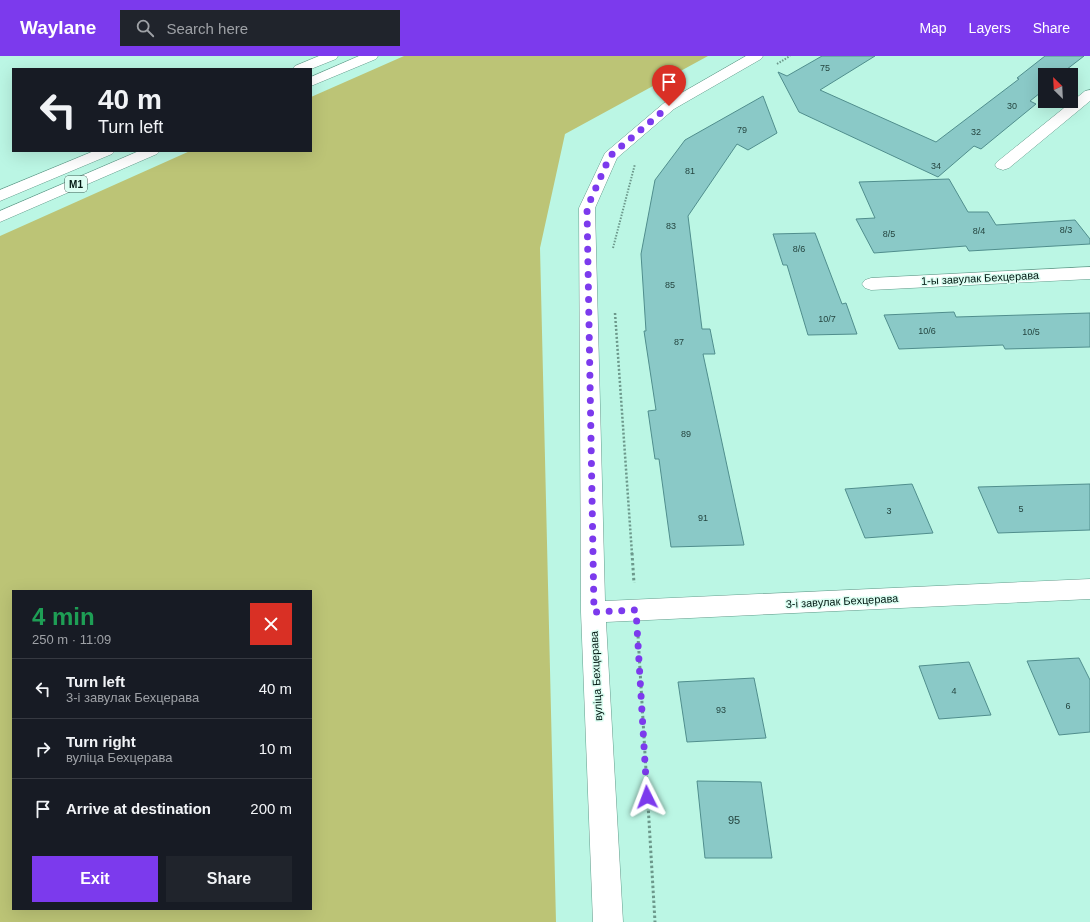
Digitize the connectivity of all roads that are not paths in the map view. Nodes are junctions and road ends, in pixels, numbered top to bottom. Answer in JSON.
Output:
{"nodes":[{"id":1,"x":331,"y":56,"type":"edge"},
{"id":2,"x":370,"y":56,"type":"edge"},
{"id":3,"x":756,"y":56,"type":"edge"},
{"id":4,"x":302,"y":68,"type":"edge"},
{"id":5,"x":312,"y":82,"type":"edge"},
{"id":6,"x":1090,"y":94,"type":"edge"},
{"id":7,"x":105,"y":152,"type":"edge"},
{"id":8,"x":150,"y":152,"type":"edge"},
{"id":9,"x":1003,"y":165,"type":"dead end"},
{"id":10,"x":0,"y":196,"type":"edge"},
{"id":11,"x":0,"y":217,"type":"edge"},
{"id":12,"x":1090,"y":273,"type":"edge"},
{"id":13,"x":871,"y":284,"type":"dead end"},
{"id":14,"x":1090,"y":589,"type":"edge"},
{"id":15,"x":594,"y":612,"type":"junction"},
{"id":16,"x":608,"y":922,"type":"edge"}],
"edges":[{"from":1,"to":4,"type":"main road"},
{"from":2,"to":5,"type":"main road"},
{"from":3,"to":15,"type":"main road","name":"вуліца Бехцерава"},
{"from":6,"to":9,"type":"main road"},
{"from":7,"to":10,"type":"main road","number":"М1"},
{"from":8,"to":11,"type":"main road","number":"М1"},
{"from":12,"to":13,"type":"main road","name":"1-ы завулак Бехцерава"},
{"from":14,"to":15,"type":"main road","name":"3-і завулак Бехцерава"},
{"from":15,"to":16,"type":"main road","name":"вуліца Бехцерава"}]}
